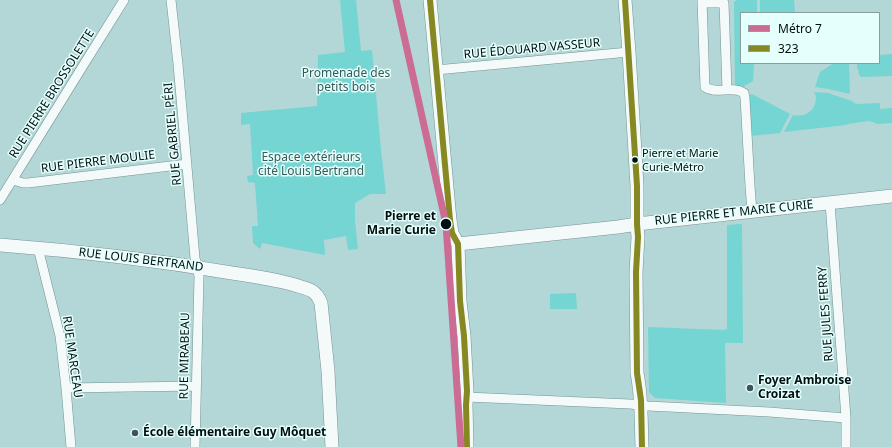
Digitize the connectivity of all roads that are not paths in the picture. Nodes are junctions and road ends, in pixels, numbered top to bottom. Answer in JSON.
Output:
{"nodes":[{"id":1,"x":124,"y":0,"type":"edge"},
{"id":2,"x":171,"y":0,"type":"edge"},
{"id":3,"x":430,"y":0,"type":"edge"},
{"id":4,"x":625,"y":0,"type":"edge"},
{"id":5,"x":702,"y":2,"type":"edge"},
{"id":6,"x":726,"y":2,"type":"edge"},
{"id":7,"x":629,"y":52,"type":"junction"},
{"id":8,"x":436,"y":70,"type":"junction"},
{"id":9,"x":727,"y":90,"type":"junction"},
{"id":10,"x":187,"y":164,"type":"junction"},
{"id":11,"x":13,"y":180,"type":"junction"},
{"id":12,"x":892,"y":196,"type":"edge"},
{"id":13,"x":0,"y":200,"type":"edge"},
{"id":14,"x":830,"y":203,"type":"junction"},
{"id":15,"x":752,"y":212,"type":"junction"},
{"id":16,"x":637,"y":224,"type":"junction"},
{"id":17,"x":458,"y":244,"type":"junction"},
{"id":18,"x":0,"y":245,"type":"edge"},
{"id":19,"x":38,"y":248,"type":"junction"},
{"id":20,"x":196,"y":267,"type":"junction"},
{"id":21,"x":196,"y":386,"type":"junction"},
{"id":22,"x":66,"y":388,"type":"junction"},
{"id":23,"x":466,"y":397,"type":"junction"},
{"id":24,"x":641,"y":406,"type":"junction"},
{"id":25,"x":846,"y":418,"type":"junction"},
{"id":26,"x":71,"y":447,"type":"edge"},
{"id":27,"x":195,"y":447,"type":"edge"},
{"id":28,"x":332,"y":447,"type":"edge"},
{"id":29,"x":467,"y":447,"type":"edge"},
{"id":30,"x":642,"y":447,"type":"edge"},
{"id":31,"x":846,"y":447,"type":"edge"}],
"edges":[{"from":1,"to":11,"type":"street","name":"RUE PIERRE BROSSOLETTE"},
{"from":2,"to":10,"type":"street","name":"RUE GABRIEL PÉRI"},
{"from":3,"to":8,"type":"main road"},
{"from":4,"to":7,"type":"main road"},
{"from":5,"to":6,"type":"street"},
{"from":5,"to":9,"type":"street"},
{"from":6,"to":9,"type":"street"},
{"from":7,"to":8,"type":"street","name":"RUE ÉDOUARD VASSEUR"},
{"from":7,"to":16,"type":"main road"},
{"from":8,"to":17,"type":"main road"},
{"from":9,"to":15,"type":"street"},
{"from":10,"to":11,"type":"street","name":"RUE PIERRE MOULIE"},
{"from":10,"to":20,"type":"street","name":"RUE GABRIEL PÉRI"},
{"from":11,"to":13,"type":"street","name":"RUE PIERRE BROSSOLETTE"},
{"from":12,"to":14,"type":"main road","name":"RUE PIERRE ET MARIE CURIE"},
{"from":14,"to":15,"type":"main road","name":"RUE PIERRE ET MARIE CURIE"},
{"from":14,"to":25,"type":"street","name":"RUE JULES FERRY"},
{"from":15,"to":16,"type":"main road","name":"RUE PIERRE ET MARIE CURIE"},
{"from":16,"to":17,"type":"main road","name":"RUE PIERRE ET MARIE CURIE"},
{"from":16,"to":24,"type":"main road"},
{"from":17,"to":23,"type":"main road"},
{"from":18,"to":19,"type":"main road","name":"RUE LOUIS BERTRAND"},
{"from":19,"to":20,"type":"main road","name":"RUE LOUIS BERTRAND"},
{"from":19,"to":22,"type":"street","name":"RUE MARCEAU"},
{"from":20,"to":21,"type":"street","name":"RUE MIRABEAU"},
{"from":20,"to":28,"type":"main road","name":"RUE LOUIS BERTRAND"},
{"from":21,"to":22,"type":"street"},
{"from":21,"to":27,"type":"street","name":"RUE MIRABEAU"},
{"from":22,"to":26,"type":"street","name":"RUE MARCEAU"},
{"from":23,"to":24,"type":"street"},
{"from":23,"to":29,"type":"main road"},
{"from":24,"to":25,"type":"street"},
{"from":24,"to":30,"type":"main road"},
{"from":25,"to":31,"type":"street","name":"RUE JULES FERRY"}]}
